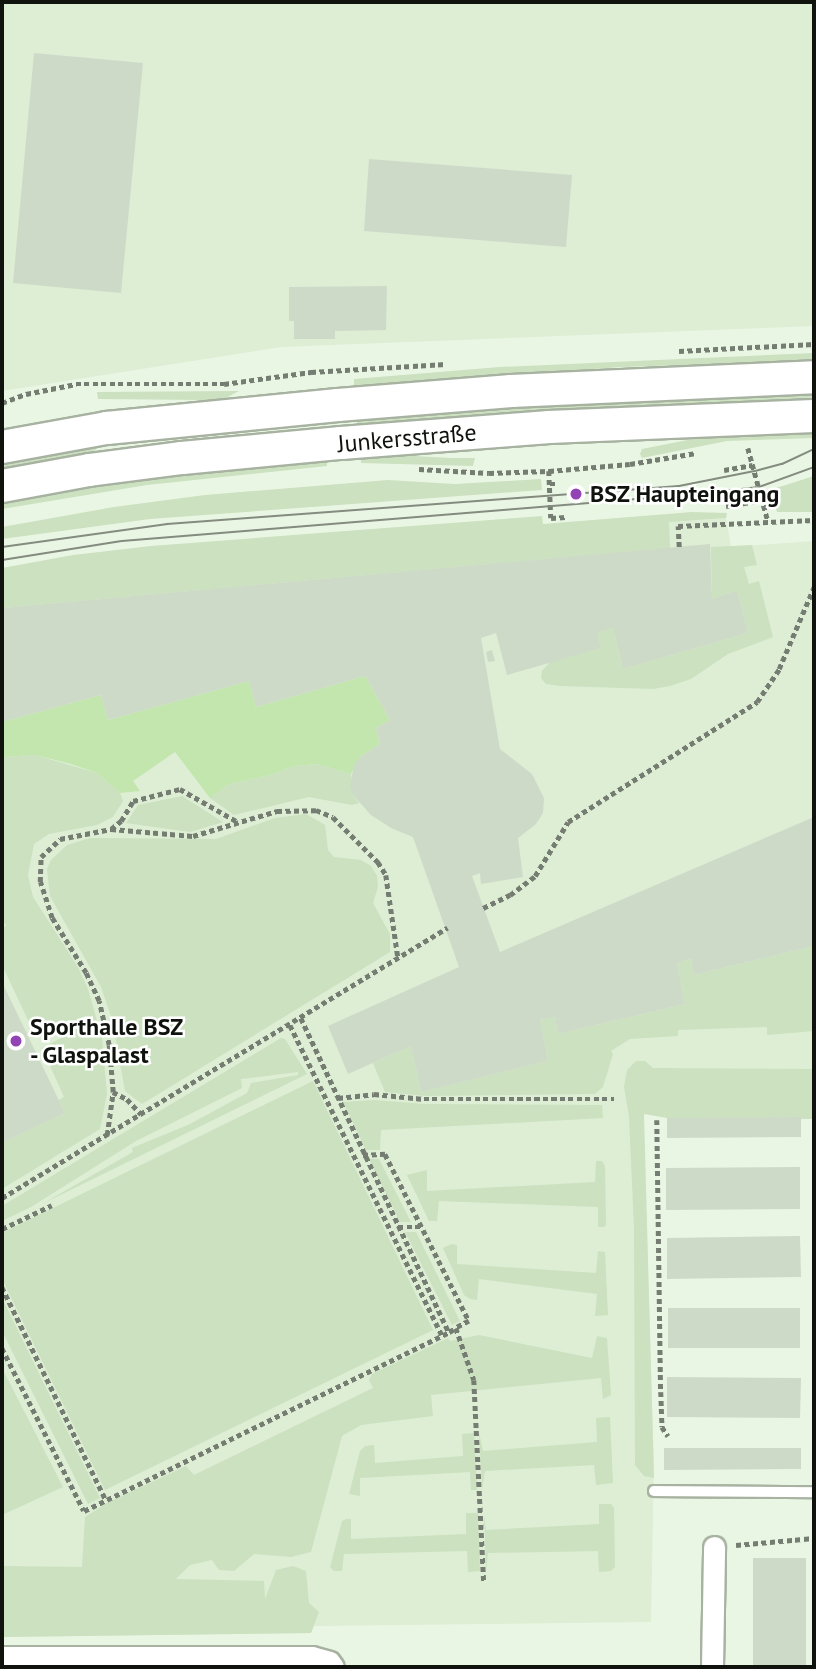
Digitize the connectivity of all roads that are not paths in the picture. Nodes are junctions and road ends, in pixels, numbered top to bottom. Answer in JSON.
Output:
{"nodes":[{"id":1,"x":814,"y":377,"type":"edge"},
{"id":2,"x":814,"y":416,"type":"edge"},
{"id":3,"x":2,"y":447,"type":"edge"},
{"id":4,"x":2,"y":486,"type":"edge"},
{"id":5,"x":654,"y":1491,"type":"dead end"},
{"id":6,"x":814,"y":1492,"type":"edge"},
{"id":7,"x":714,"y":1548,"type":"road end"},
{"id":8,"x":2,"y":1657,"type":"edge"},
{"id":9,"x":333,"y":1667,"type":"edge"},
{"id":10,"x":712,"y":1667,"type":"edge"}],
"edges":[{"from":1,"to":3,"type":"main road","name":"Junkersstraße"},
{"from":2,"to":4,"type":"main road","name":"Junkersstraße"},
{"from":5,"to":6,"type":"lane"},
{"from":7,"to":10,"type":"street"},
{"from":8,"to":9,"type":"street"}]}
